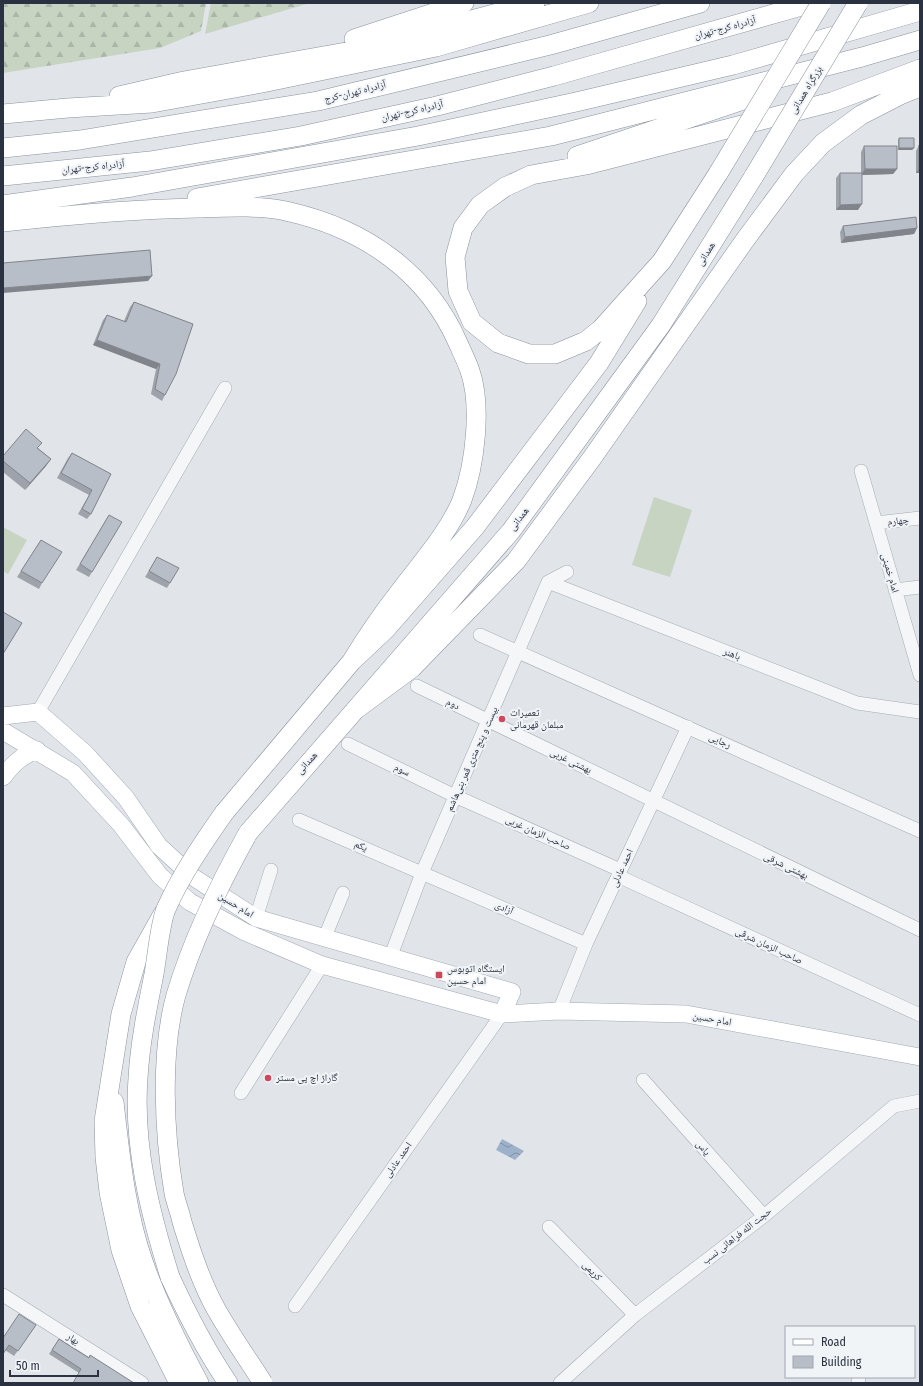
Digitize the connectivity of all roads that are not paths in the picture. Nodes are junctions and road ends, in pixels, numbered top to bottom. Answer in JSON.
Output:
{"nodes":[{"id":1,"x":464,"y":3,"type":"edge"},
{"id":2,"x":535,"y":3,"type":"edge"},
{"id":3,"x":589,"y":3,"type":"edge"},
{"id":4,"x":700,"y":3,"type":"edge"},
{"id":5,"x":812,"y":3,"type":"edge"},
{"id":6,"x":821,"y":3,"type":"edge"},
{"id":7,"x":858,"y":3,"type":"edge"},
{"id":8,"x":920,"y":11,"type":"edge"},
{"id":9,"x":920,"y":40,"type":"edge"},
{"id":10,"x":862,"y":57,"type":"junction"},
{"id":11,"x":920,"y":69,"type":"edge"},
{"id":12,"x":226,"y":74,"type":"junction"},
{"id":13,"x":920,"y":87,"type":"edge"},
{"id":14,"x":68,"y":108,"type":"junction"},
{"id":15,"x":3,"y":114,"type":"edge"},
{"id":16,"x":3,"y":148,"type":"edge"},
{"id":17,"x":531,"y":175,"type":"junction"},
{"id":18,"x":3,"y":176,"type":"edge"},
{"id":19,"x":754,"y":176,"type":"joint"},
{"id":20,"x":3,"y":205,"type":"edge"},
{"id":21,"x":136,"y":209,"type":"junction"},
{"id":22,"x":3,"y":222,"type":"edge"},
{"id":23,"x":662,"y":261,"type":"junction"},
{"id":24,"x":225,"y":388,"type":"dead end"},
{"id":25,"x":861,"y":471,"type":"dead end"},
{"id":26,"x":920,"y":518,"type":"edge"},
{"id":27,"x":876,"y":523,"type":"junction"},
{"id":28,"x":567,"y":572,"type":"dead end"},
{"id":29,"x":548,"y":582,"type":"junction"},
{"id":30,"x":920,"y":588,"type":"edge"},
{"id":31,"x":895,"y":590,"type":"junction"},
{"id":32,"x":480,"y":635,"type":"dead end"},
{"id":33,"x":519,"y":652,"type":"junction"},
{"id":34,"x":352,"y":661,"type":"junction"},
{"id":35,"x":920,"y":673,"type":"edge"},
{"id":36,"x":417,"y":686,"type":"dead end"},
{"id":37,"x":355,"y":710,"type":"junction"},
{"id":38,"x":38,"y":712,"type":"junction"},
{"id":39,"x":920,"y":712,"type":"edge"},
{"id":40,"x":3,"y":716,"type":"edge"},
{"id":41,"x":488,"y":721,"type":"junction"},
{"id":42,"x":688,"y":727,"type":"junction"},
{"id":43,"x":3,"y":731,"type":"edge"},
{"id":44,"x":348,"y":744,"type":"dead end"},
{"id":45,"x":37,"y":750,"type":"junction"},
{"id":46,"x":3,"y":777,"type":"edge"},
{"id":47,"x":455,"y":796,"type":"junction"},
{"id":48,"x":653,"y":802,"type":"junction"},
{"id":49,"x":299,"y":820,"type":"dead end"},
{"id":50,"x":920,"y":831,"type":"edge"},
{"id":51,"x":271,"y":870,"type":"dead end"},
{"id":52,"x":422,"y":873,"type":"junction"},
{"id":53,"x":619,"y":873,"type":"junction"},
{"id":54,"x":343,"y":893,"type":"dead end"},
{"id":55,"x":165,"y":910,"type":"junction"},
{"id":56,"x":256,"y":918,"type":"junction"},
{"id":57,"x":920,"y":930,"type":"edge"},
{"id":58,"x":324,"y":939,"type":"junction"},
{"id":59,"x":586,"y":944,"type":"junction"},
{"id":60,"x":390,"y":958,"type":"junction"},
{"id":61,"x":322,"y":965,"type":"junction"},
{"id":62,"x":559,"y":1011,"type":"junction"},
{"id":63,"x":502,"y":1014,"type":"junction"},
{"id":64,"x":920,"y":1014,"type":"edge"},
{"id":65,"x":920,"y":1057,"type":"edge"},
{"id":66,"x":112,"y":1065,"type":"junction"},
{"id":67,"x":643,"y":1080,"type":"dead end"},
{"id":68,"x":241,"y":1093,"type":"dead end"},
{"id":69,"x":920,"y":1101,"type":"edge"},
{"id":70,"x":764,"y":1216,"type":"junction"},
{"id":71,"x":549,"y":1228,"type":"dead end"},
{"id":72,"x":3,"y":1295,"type":"edge"},
{"id":73,"x":295,"y":1306,"type":"dead end"},
{"id":74,"x":635,"y":1315,"type":"junction"},
{"id":75,"x":142,"y":1383,"type":"edge"},
{"id":76,"x":179,"y":1383,"type":"edge"},
{"id":77,"x":199,"y":1383,"type":"edge"},
{"id":78,"x":228,"y":1383,"type":"edge"},
{"id":79,"x":262,"y":1383,"type":"edge"},
{"id":80,"x":560,"y":1383,"type":"edge"}],
"edges":[{"from":1,"to":12,"type":"highway"},
{"from":2,"to":12,"type":"highway"},
{"from":3,"to":14,"type":"highway"},
{"from":4,"to":16,"type":"highway","name":"آزادراه تهران-کرج"},
{"from":5,"to":18,"type":"highway","name":"آزادراه کرج-تهران"},
{"from":6,"to":23,"type":"highway","bridge":true},
{"from":7,"to":19,"type":"highway","name":"بزرگراه همدانی","bridge":true},
{"from":8,"to":20,"type":"highway"},
{"from":9,"to":10,"type":"highway"},
{"from":10,"to":17,"type":"highway"},
{"from":10,"to":21,"type":"highway"},
{"from":11,"to":17,"type":"highway"},
{"from":12,"to":14,"type":"highway"},
{"from":13,"to":37,"type":"highway"},
{"from":14,"to":15,"type":"highway"},
{"from":17,"to":23,"type":"highway"},
{"from":19,"to":37,"type":"highway","name":"همدانی"},
{"from":21,"to":22,"type":"highway"},
{"from":21,"to":34,"type":"highway"},
{"from":23,"to":34,"type":"highway"},
{"from":24,"to":38,"type":"street"},
{"from":25,"to":27,"type":"street","name":"امام خمینی"},
{"from":26,"to":27,"type":"street","name":"چهارم"},
{"from":27,"to":31,"type":"street","name":"امام خمینی"},
{"from":28,"to":29,"type":"street"},
{"from":29,"to":33,"type":"street","name":"بیست و پنج متری قمر بنی‌هاشم"},
{"from":29,"to":39,"type":"street","name":"باهنر"},
{"from":30,"to":31,"type":"street"},
{"from":31,"to":35,"type":"street","name":"امام خمینی"},
{"from":32,"to":33,"type":"street"},
{"from":33,"to":41,"type":"street","name":"بیست و پنج متری قمر بنی‌هاشم"},
{"from":33,"to":42,"type":"street","name":"رجایی"},
{"from":34,"to":55,"type":"highway","bridge":true},
{"from":36,"to":41,"type":"street","name":"دوم"},
{"from":37,"to":79,"type":"highway","name":"همدانی","bridge":true},
{"from":38,"to":40,"type":"main road"},
{"from":38,"to":56,"type":"main road","name":"امام حسین"},
{"from":41,"to":47,"type":"street","name":"بیست و پنج متری قمر بنی‌هاشم"},
{"from":41,"to":48,"type":"street","name":"بهشتی غربی"},
{"from":42,"to":48,"type":"street","name":"احمد عادلی"},
{"from":42,"to":50,"type":"street","name":"رجایی"},
{"from":43,"to":45,"type":"main road","name":"امام حسین"},
{"from":44,"to":47,"type":"street","name":"سوم"},
{"from":45,"to":46,"type":"main road"},
{"from":45,"to":61,"type":"main road","name":"امام حسین"},
{"from":47,"to":52,"type":"street","name":"بیست و پنج متری قمر بنی‌هاشم"},
{"from":47,"to":53,"type":"street","name":"صاحب الزمان غربی"},
{"from":48,"to":53,"type":"street","name":"احمد عادلی"},
{"from":48,"to":57,"type":"street","name":"بهشتی شرقی"},
{"from":49,"to":52,"type":"street","name":"یکم"},
{"from":51,"to":56,"type":"street"},
{"from":52,"to":59,"type":"street","name":"آزادی"},
{"from":52,"to":60,"type":"street","name":"بیست و پنج متری قمر بنی‌هاشم"},
{"from":53,"to":59,"type":"street","name":"احمد عادلی"},
{"from":53,"to":64,"type":"street","name":"صاحب الزمان شرقی"},
{"from":54,"to":58,"type":"street"},
{"from":55,"to":66,"type":"highway","bridge":true},
{"from":55,"to":78,"type":"highway","bridge":true},
{"from":56,"to":58,"type":"main road","name":"امام حسین"},
{"from":58,"to":60,"type":"main road","name":"امام حسین"},
{"from":59,"to":62,"type":"street","name":"احمد عادلی"},
{"from":60,"to":63,"type":"main road","name":"امام حسین"},
{"from":61,"to":63,"type":"main road","name":"امام حسین"},
{"from":61,"to":68,"type":"street"},
{"from":62,"to":63,"type":"main road","name":"امام حسین"},
{"from":62,"to":65,"type":"main road","name":"امام حسین"},
{"from":63,"to":73,"type":"street","name":"احمد عادلی"},
{"from":66,"to":76,"type":"highway"},
{"from":66,"to":77,"type":"highway"},
{"from":67,"to":70,"type":"street","name":"یاس"},
{"from":69,"to":70,"type":"street","name":"حجت الله فراهانی نسب"},
{"from":70,"to":74,"type":"street","name":"حجت الله فراهانی نسب"},
{"from":71,"to":74,"type":"street","name":"کریمی"},
{"from":72,"to":75,"type":"street","name":"بهار"},
{"from":74,"to":80,"type":"street","name":"حجت الله فراهانی نسب"}]}
